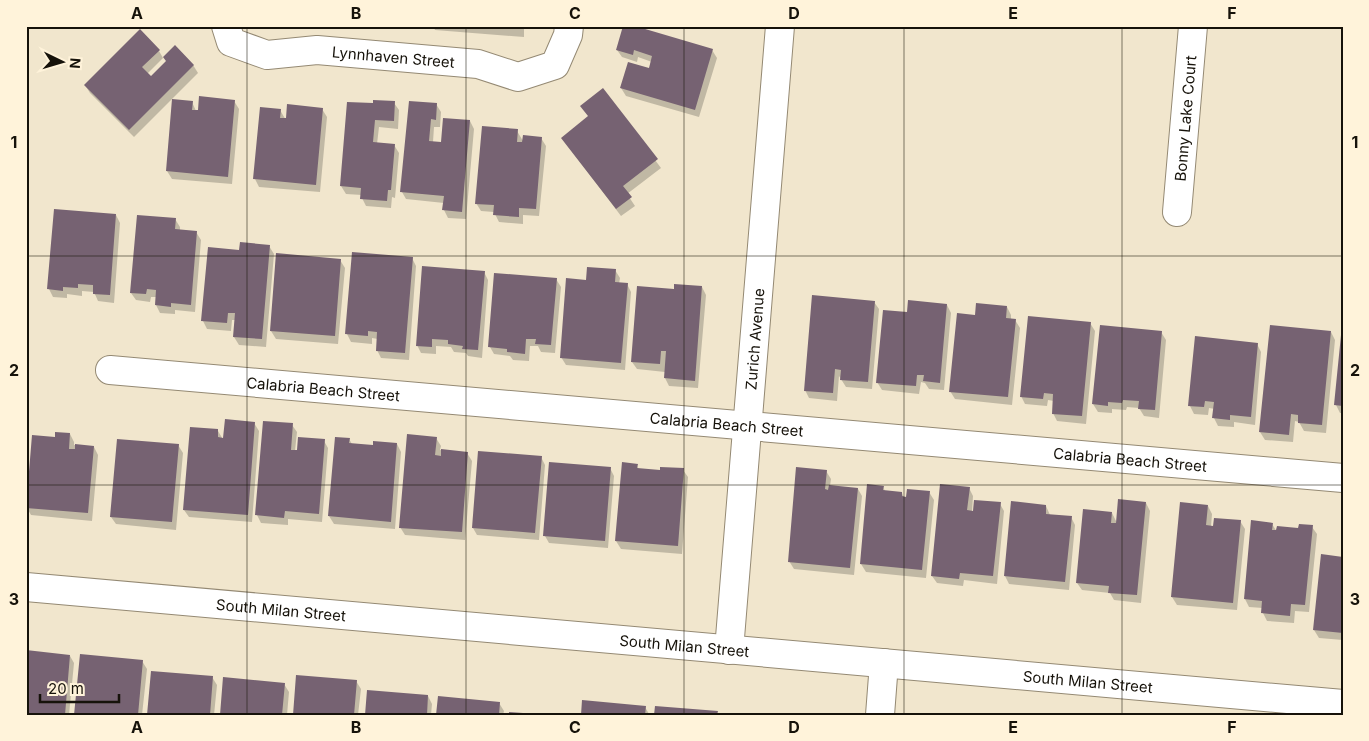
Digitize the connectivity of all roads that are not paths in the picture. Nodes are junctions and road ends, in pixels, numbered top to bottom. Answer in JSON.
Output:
{"nodes":[{"id":1,"x":568,"y":26,"type":"edge"},
{"id":2,"x":780,"y":26,"type":"edge"},
{"id":3,"x":1193,"y":26,"type":"edge"},
{"id":4,"x":228,"y":34,"type":"edge"},
{"id":5,"x":1177,"y":212,"type":"dead end"},
{"id":6,"x":110,"y":370,"type":"dead end"},
{"id":7,"x":746,"y":426,"type":"junction"},
{"id":8,"x":1343,"y":478,"type":"edge"},
{"id":9,"x":26,"y":587,"type":"edge"},
{"id":10,"x":729,"y":650,"type":"junction"},
{"id":11,"x":884,"y":663,"type":"junction"},
{"id":12,"x":1343,"y":704,"type":"edge"},
{"id":13,"x":880,"y":715,"type":"edge"}],
"edges":[{"from":1,"to":4,"type":"street","name":"Lynnhaven Street"},
{"from":2,"to":7,"type":"street","name":"Zurich Avenue"},
{"from":3,"to":5,"type":"street","name":"Bonny Lake Court"},
{"from":6,"to":7,"type":"street","name":"Calabria Beach Street"},
{"from":7,"to":8,"type":"street","name":"Calabria Beach Street"},
{"from":7,"to":10,"type":"street","name":"Zurich Avenue"},
{"from":9,"to":10,"type":"street","name":"South Milan Street"},
{"from":10,"to":11,"type":"street","name":"South Milan Street"},
{"from":11,"to":12,"type":"street","name":"South Milan Street"},
{"from":11,"to":13,"type":"street"}]}
